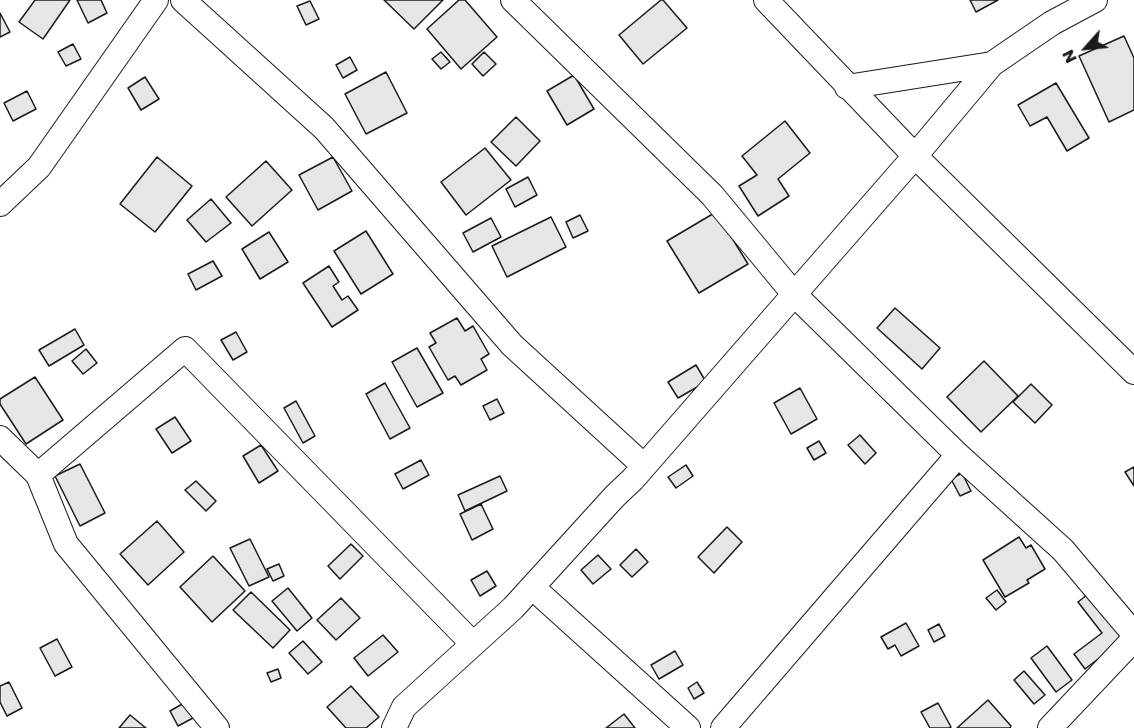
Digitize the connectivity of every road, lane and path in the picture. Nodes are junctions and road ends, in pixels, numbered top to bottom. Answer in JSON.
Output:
{"nodes":[{"id":1,"x":156,"y":0,"type":"edge"},
{"id":2,"x":183,"y":0,"type":"edge"},
{"id":3,"x":513,"y":0,"type":"edge"},
{"id":4,"x":766,"y":0,"type":"edge"},
{"id":5,"x":1095,"y":0,"type":"edge"},
{"id":6,"x":992,"y":64,"type":"junction"},
{"id":7,"x":847,"y":87,"type":"junction"},
{"id":8,"x":915,"y":156,"type":"junction"},
{"id":9,"x":0,"y":204,"type":"edge"},
{"id":10,"x":794,"y":294,"type":"junction"},
{"id":11,"x":1134,"y":372,"type":"edge"},
{"id":12,"x":0,"y":438,"type":"edge"},
{"id":13,"x":958,"y":455,"type":"junction"},
{"id":14,"x":644,"y":466,"type":"junction"},
{"id":15,"x":38,"y":474,"type":"junction"},
{"id":16,"x":532,"y":587,"type":"junction"},
{"id":17,"x":1134,"y":634,"type":"edge"},
{"id":18,"x":1134,"y":639,"type":"edge"},
{"id":19,"x":473,"y":644,"type":"junction"},
{"id":20,"x":217,"y":728,"type":"edge"},
{"id":21,"x":394,"y":728,"type":"edge"},
{"id":22,"x":688,"y":728,"type":"edge"},
{"id":23,"x":723,"y":728,"type":"edge"},
{"id":24,"x":1050,"y":728,"type":"edge"}],
"edges":[{"from":1,"to":9,"type":"street"},
{"from":2,"to":14,"type":"street"},
{"from":3,"to":10,"type":"street"},
{"from":4,"to":7,"type":"street"},
{"from":5,"to":6,"type":"street"},
{"from":6,"to":7,"type":"street"},
{"from":6,"to":8,"type":"street"},
{"from":7,"to":8,"type":"street"},
{"from":8,"to":10,"type":"street"},
{"from":8,"to":11,"type":"street"},
{"from":10,"to":13,"type":"street"},
{"from":10,"to":14,"type":"street"},
{"from":12,"to":15,"type":"street"},
{"from":13,"to":17,"type":"street"},
{"from":13,"to":23,"type":"street"},
{"from":14,"to":16,"type":"street"},
{"from":15,"to":19,"type":"street"},
{"from":15,"to":20,"type":"street"},
{"from":16,"to":19,"type":"street"},
{"from":16,"to":22,"type":"street"},
{"from":18,"to":24,"type":"street"},
{"from":19,"to":21,"type":"street"}]}
